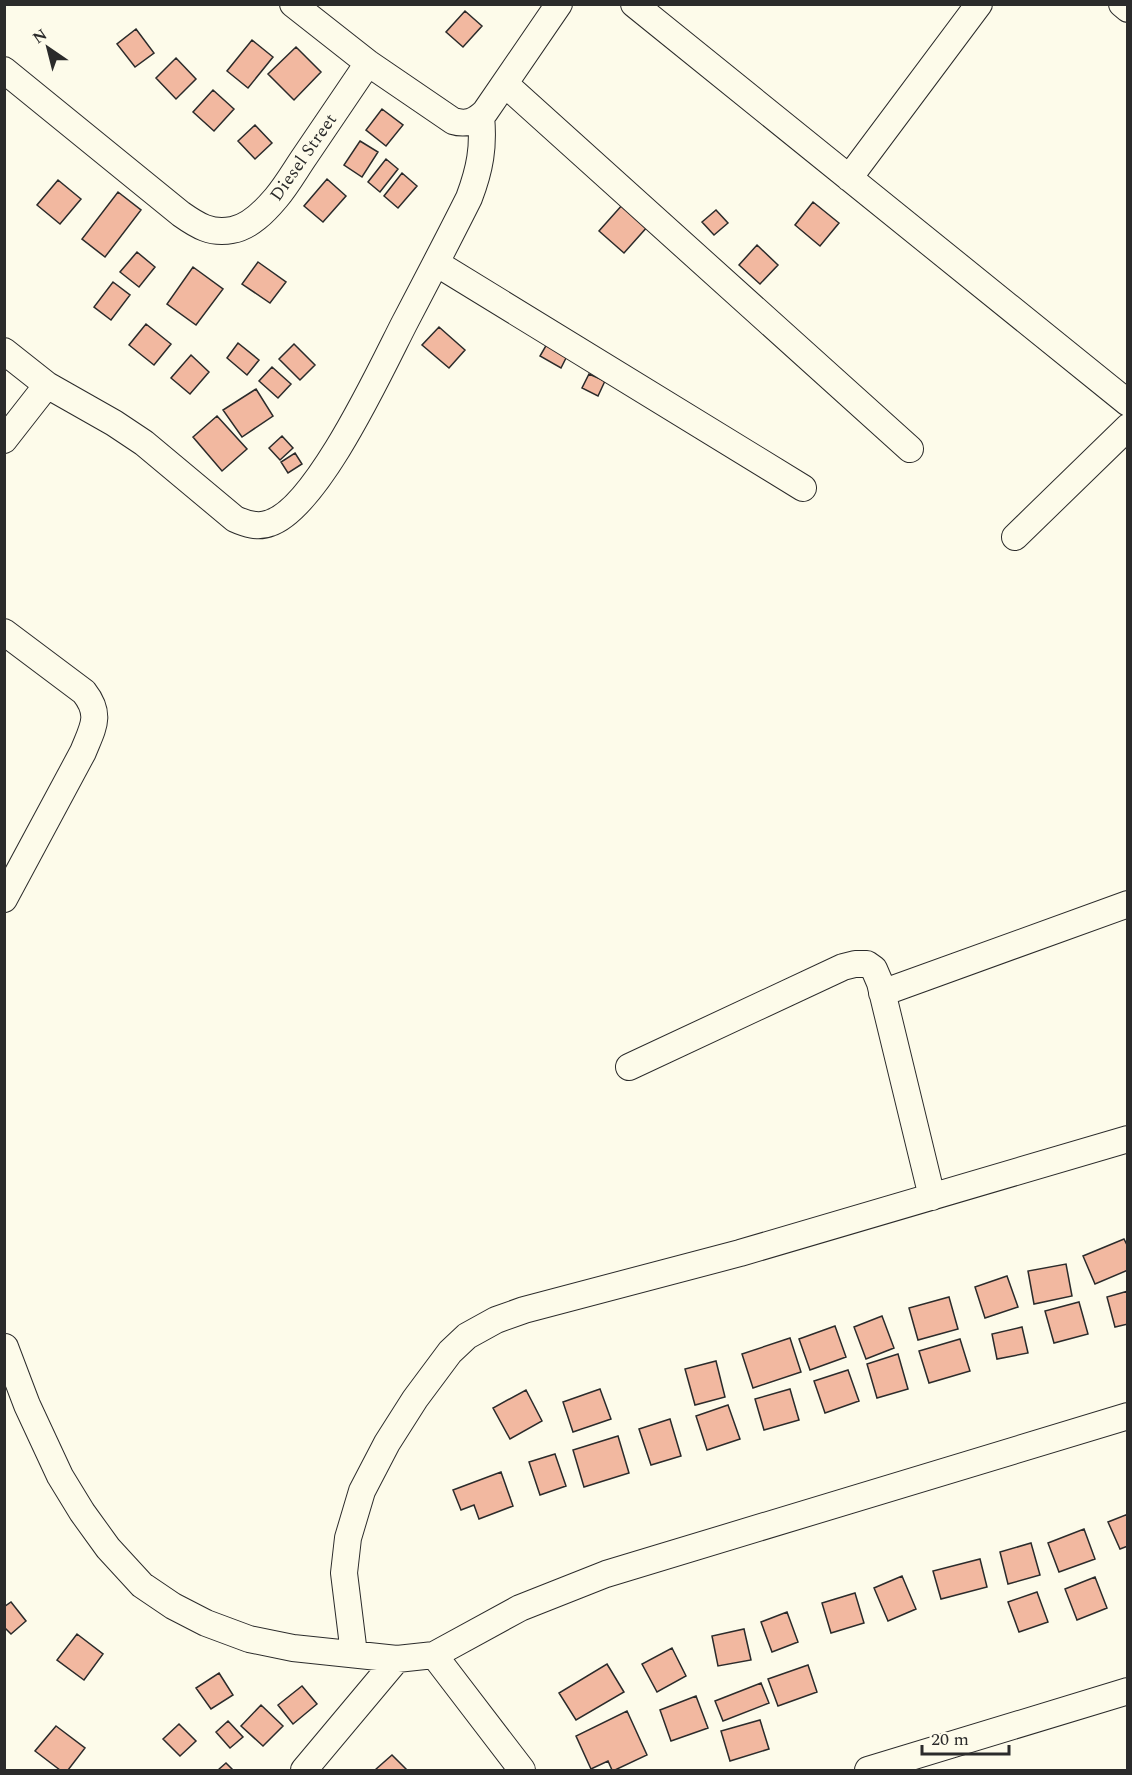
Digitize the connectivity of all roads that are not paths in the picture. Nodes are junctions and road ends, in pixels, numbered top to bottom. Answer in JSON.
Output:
{"nodes":[{"id":1,"x":293,"y":4,"type":"edge"},
{"id":2,"x":559,"y":4,"type":"edge"},
{"id":3,"x":634,"y":4,"type":"edge"},
{"id":4,"x":979,"y":4,"type":"edge"},
{"id":5,"x":1122,"y":4,"type":"edge"},
{"id":6,"x":1128,"y":9,"type":"edge"},
{"id":7,"x":368,"y":63,"type":"junction"},
{"id":8,"x":4,"y":70,"type":"edge"},
{"id":9,"x":505,"y":84,"type":"junction"},
{"id":10,"x":481,"y":116,"type":"junction"},
{"id":11,"x":849,"y":178,"type":"junction"},
{"id":12,"x":436,"y":263,"type":"junction"},
{"id":13,"x":4,"y":351,"type":"edge"},
{"id":14,"x":47,"y":385,"type":"junction"},
{"id":15,"x":1128,"y":403,"type":"edge"},
{"id":16,"x":1128,"y":427,"type":"edge"},
{"id":17,"x":4,"y":440,"type":"edge"},
{"id":18,"x":910,"y":449,"type":"dead end"},
{"id":19,"x":802,"y":488,"type":"dead end"},
{"id":20,"x":1015,"y":537,"type":"dead end"},
{"id":21,"x":4,"y":632,"type":"edge"},
{"id":22,"x":4,"y":899,"type":"edge"},
{"id":23,"x":1128,"y":904,"type":"edge"},
{"id":24,"x":882,"y":993,"type":"junction"},
{"id":25,"x":629,"y":1067,"type":"dead end"},
{"id":26,"x":1128,"y":1139,"type":"edge"},
{"id":27,"x":932,"y":1197,"type":"junction"},
{"id":28,"x":5,"y":1345,"type":"edge"},
{"id":29,"x":1128,"y":1416,"type":"edge"},
{"id":30,"x":354,"y":1654,"type":"junction"},
{"id":31,"x":434,"y":1655,"type":"junction"},
{"id":32,"x":397,"y":1659,"type":"junction"},
{"id":33,"x":1128,"y":1691,"type":"edge"},
{"id":34,"x":304,"y":1770,"type":"edge"},
{"id":35,"x":522,"y":1770,"type":"edge"},
{"id":36,"x":868,"y":1770,"type":"edge"}],
"edges":[{"from":1,"to":7,"type":"street"},
{"from":2,"to":9,"type":"street"},
{"from":3,"to":11,"type":"street"},
{"from":4,"to":11,"type":"street"},
{"from":5,"to":6,"type":"street"},
{"from":7,"to":8,"type":"street","name":"Diesel Street"},
{"from":7,"to":10,"type":"street"},
{"from":9,"to":10,"type":"street"},
{"from":9,"to":18,"type":"street"},
{"from":10,"to":12,"type":"street"},
{"from":11,"to":15,"type":"street"},
{"from":12,"to":14,"type":"street"},
{"from":12,"to":19,"type":"street"},
{"from":13,"to":14,"type":"street"},
{"from":14,"to":17,"type":"street"},
{"from":16,"to":20,"type":"street"},
{"from":21,"to":22,"type":"street"},
{"from":23,"to":24,"type":"street"},
{"from":24,"to":25,"type":"street"},
{"from":24,"to":27,"type":"street"},
{"from":26,"to":27,"type":"street"},
{"from":27,"to":30,"type":"street"},
{"from":28,"to":30,"type":"street"},
{"from":29,"to":31,"type":"street"},
{"from":30,"to":32,"type":"street"},
{"from":31,"to":32,"type":"street"},
{"from":31,"to":35,"type":"street"},
{"from":32,"to":34,"type":"street"},
{"from":33,"to":36,"type":"street"}]}
